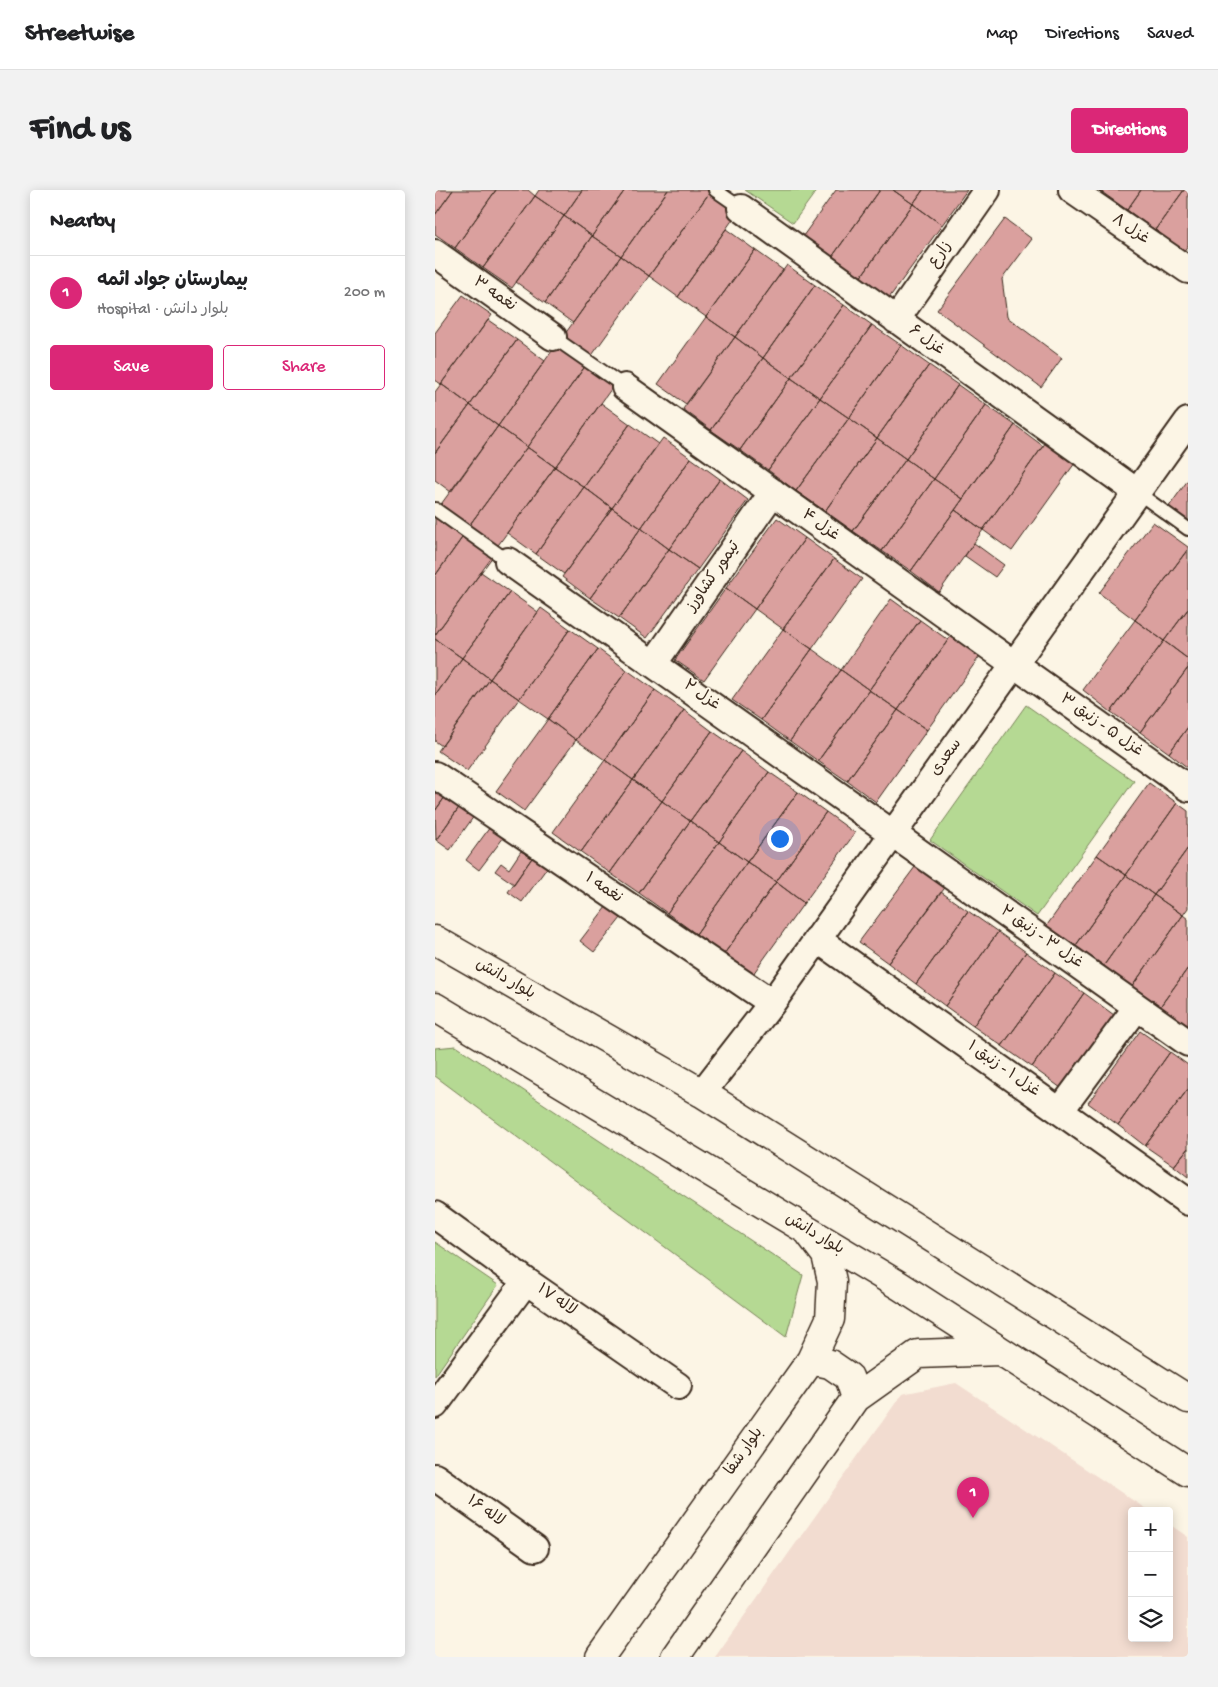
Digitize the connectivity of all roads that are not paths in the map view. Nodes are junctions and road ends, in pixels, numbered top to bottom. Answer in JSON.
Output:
{"nodes":[{"id":1,"x":715,"y":190,"type":"edge"},
{"id":2,"x":987,"y":190,"type":"edge"},
{"id":3,"x":1072,"y":190,"type":"edge"},
{"id":4,"x":741,"y":208,"type":"joint"},
{"id":5,"x":435,"y":253,"type":"edge"},
{"id":6,"x":1188,"y":270,"type":"edge"},
{"id":7,"x":896,"y":320,"type":"junction"},
{"id":8,"x":553,"y":337,"type":"joint"},
{"id":9,"x":625,"y":387,"type":"joint"},
{"id":10,"x":1188,"y":421,"type":"edge"},
{"id":11,"x":773,"y":492,"type":"junction"},
{"id":12,"x":1137,"y":492,"type":"junction"},
{"id":13,"x":435,"y":509,"type":"edge"},
{"id":14,"x":1188,"y":529,"type":"edge"},
{"id":15,"x":508,"y":561,"type":"joint"},
{"id":16,"x":654,"y":663,"type":"junction"},
{"id":17,"x":1013,"y":665,"type":"junction"},
{"id":18,"x":435,"y":775,"type":"edge"},
{"id":19,"x":1188,"y":788,"type":"edge"},
{"id":20,"x":893,"y":833,"type":"junction"},
{"id":21,"x":817,"y":939,"type":"junction"},
{"id":22,"x":435,"y":940,"type":"edge"},
{"id":23,"x":772,"y":1003,"type":"junction"},
{"id":24,"x":435,"y":1006,"type":"edge"},
{"id":25,"x":1137,"y":1007,"type":"junction"},
{"id":26,"x":1188,"y":1043,"type":"edge"},
{"id":27,"x":702,"y":1093,"type":"junction"},
{"id":28,"x":1060,"y":1111,"type":"junction"},
{"id":29,"x":1188,"y":1202,"type":"edge"},
{"id":30,"x":435,"y":1215,"type":"edge"},
{"id":31,"x":809,"y":1233,"type":"junction"},
{"id":32,"x":526,"y":1281,"type":"junction"},
{"id":33,"x":1000,"y":1351,"type":"junction"},
{"id":34,"x":811,"y":1360,"type":"junction"},
{"id":35,"x":677,"y":1386,"type":"dead end"},
{"id":36,"x":856,"y":1398,"type":"junction"},
{"id":37,"x":1188,"y":1399,"type":"edge"},
{"id":38,"x":435,"y":1404,"type":"edge"},
{"id":39,"x":1188,"y":1472,"type":"edge"},
{"id":40,"x":435,"y":1477,"type":"edge"},
{"id":41,"x":535,"y":1548,"type":"dead end"},
{"id":42,"x":600,"y":1657,"type":"edge"},
{"id":43,"x":675,"y":1657,"type":"edge"}],
"edges":[{"from":1,"to":4,"type":"lane","name":"غزل ۶"},
{"from":2,"to":7,"type":"street","name":"زارع"},
{"from":3,"to":6,"type":"street","name":"غزل ۸"},
{"from":4,"to":7,"type":"street","name":"غزل ۶"},
{"from":5,"to":8,"type":"street","name":"نغمه ۳"},
{"from":7,"to":12,"type":"street","name":"غزل ۶"},
{"from":8,"to":9,"type":"lane"},
{"from":9,"to":11,"type":"street","name":"غزل ۴"},
{"from":10,"to":12,"type":"street","name":"سعدی"},
{"from":11,"to":16,"type":"street","name":"تیمور کشاورز"},
{"from":11,"to":17,"type":"street","name":"غزل ۴"},
{"from":12,"to":14,"type":"lane"},
{"from":12,"to":17,"type":"street","name":"سعدی"},
{"from":13,"to":15,"type":"lane"},
{"from":15,"to":16,"type":"street","name":"غزل ۲"},
{"from":16,"to":20,"type":"street","name":"غزل ۲"},
{"from":17,"to":19,"type":"street","name":"غزل ۵ - زنبق ۳"},
{"from":17,"to":20,"type":"street","name":"سعدی"},
{"from":18,"to":23,"type":"street","name":"نغمه ۱"},
{"from":20,"to":21,"type":"street","name":"سعدی"},
{"from":20,"to":25,"type":"street","name":"غزل ۳ - زنبق ۲"},
{"from":21,"to":23,"type":"street","name":"سعدی"},
{"from":21,"to":28,"type":"street","name":"غزل ۱ - زنبق ۱"},
{"from":22,"to":27,"type":"street","name":"بلوار دانش"},
{"from":23,"to":27,"type":"street","name":"سعدی"},
{"from":24,"to":31,"type":"street","name":"بلوار دانش"},
{"from":25,"to":26,"type":"street","name":"غزل ۳ - زنبق ۲"},
{"from":25,"to":28,"type":"street"},
{"from":27,"to":37,"type":"street","name":"بلوار دانش"},
{"from":28,"to":29,"type":"street","name":"غزل ۱ - زنبق ۱"},
{"from":30,"to":32,"type":"street","name":"لاله ۱۷"},
{"from":31,"to":33,"type":"street","name":"بلوار دانش"},
{"from":31,"to":34,"type":"street","name":"بلوار شفا"},
{"from":32,"to":35,"type":"street","name":"لاله ۱۷"},
{"from":32,"to":38,"type":"street"},
{"from":33,"to":36,"type":"street"},
{"from":33,"to":39,"type":"street","name":"بلوار دانش"},
{"from":34,"to":36,"type":"street"},
{"from":34,"to":42,"type":"street","name":"بلوار شفا"},
{"from":36,"to":43,"type":"street"},
{"from":40,"to":41,"type":"street","name":"لاله ۱۶"}]}
